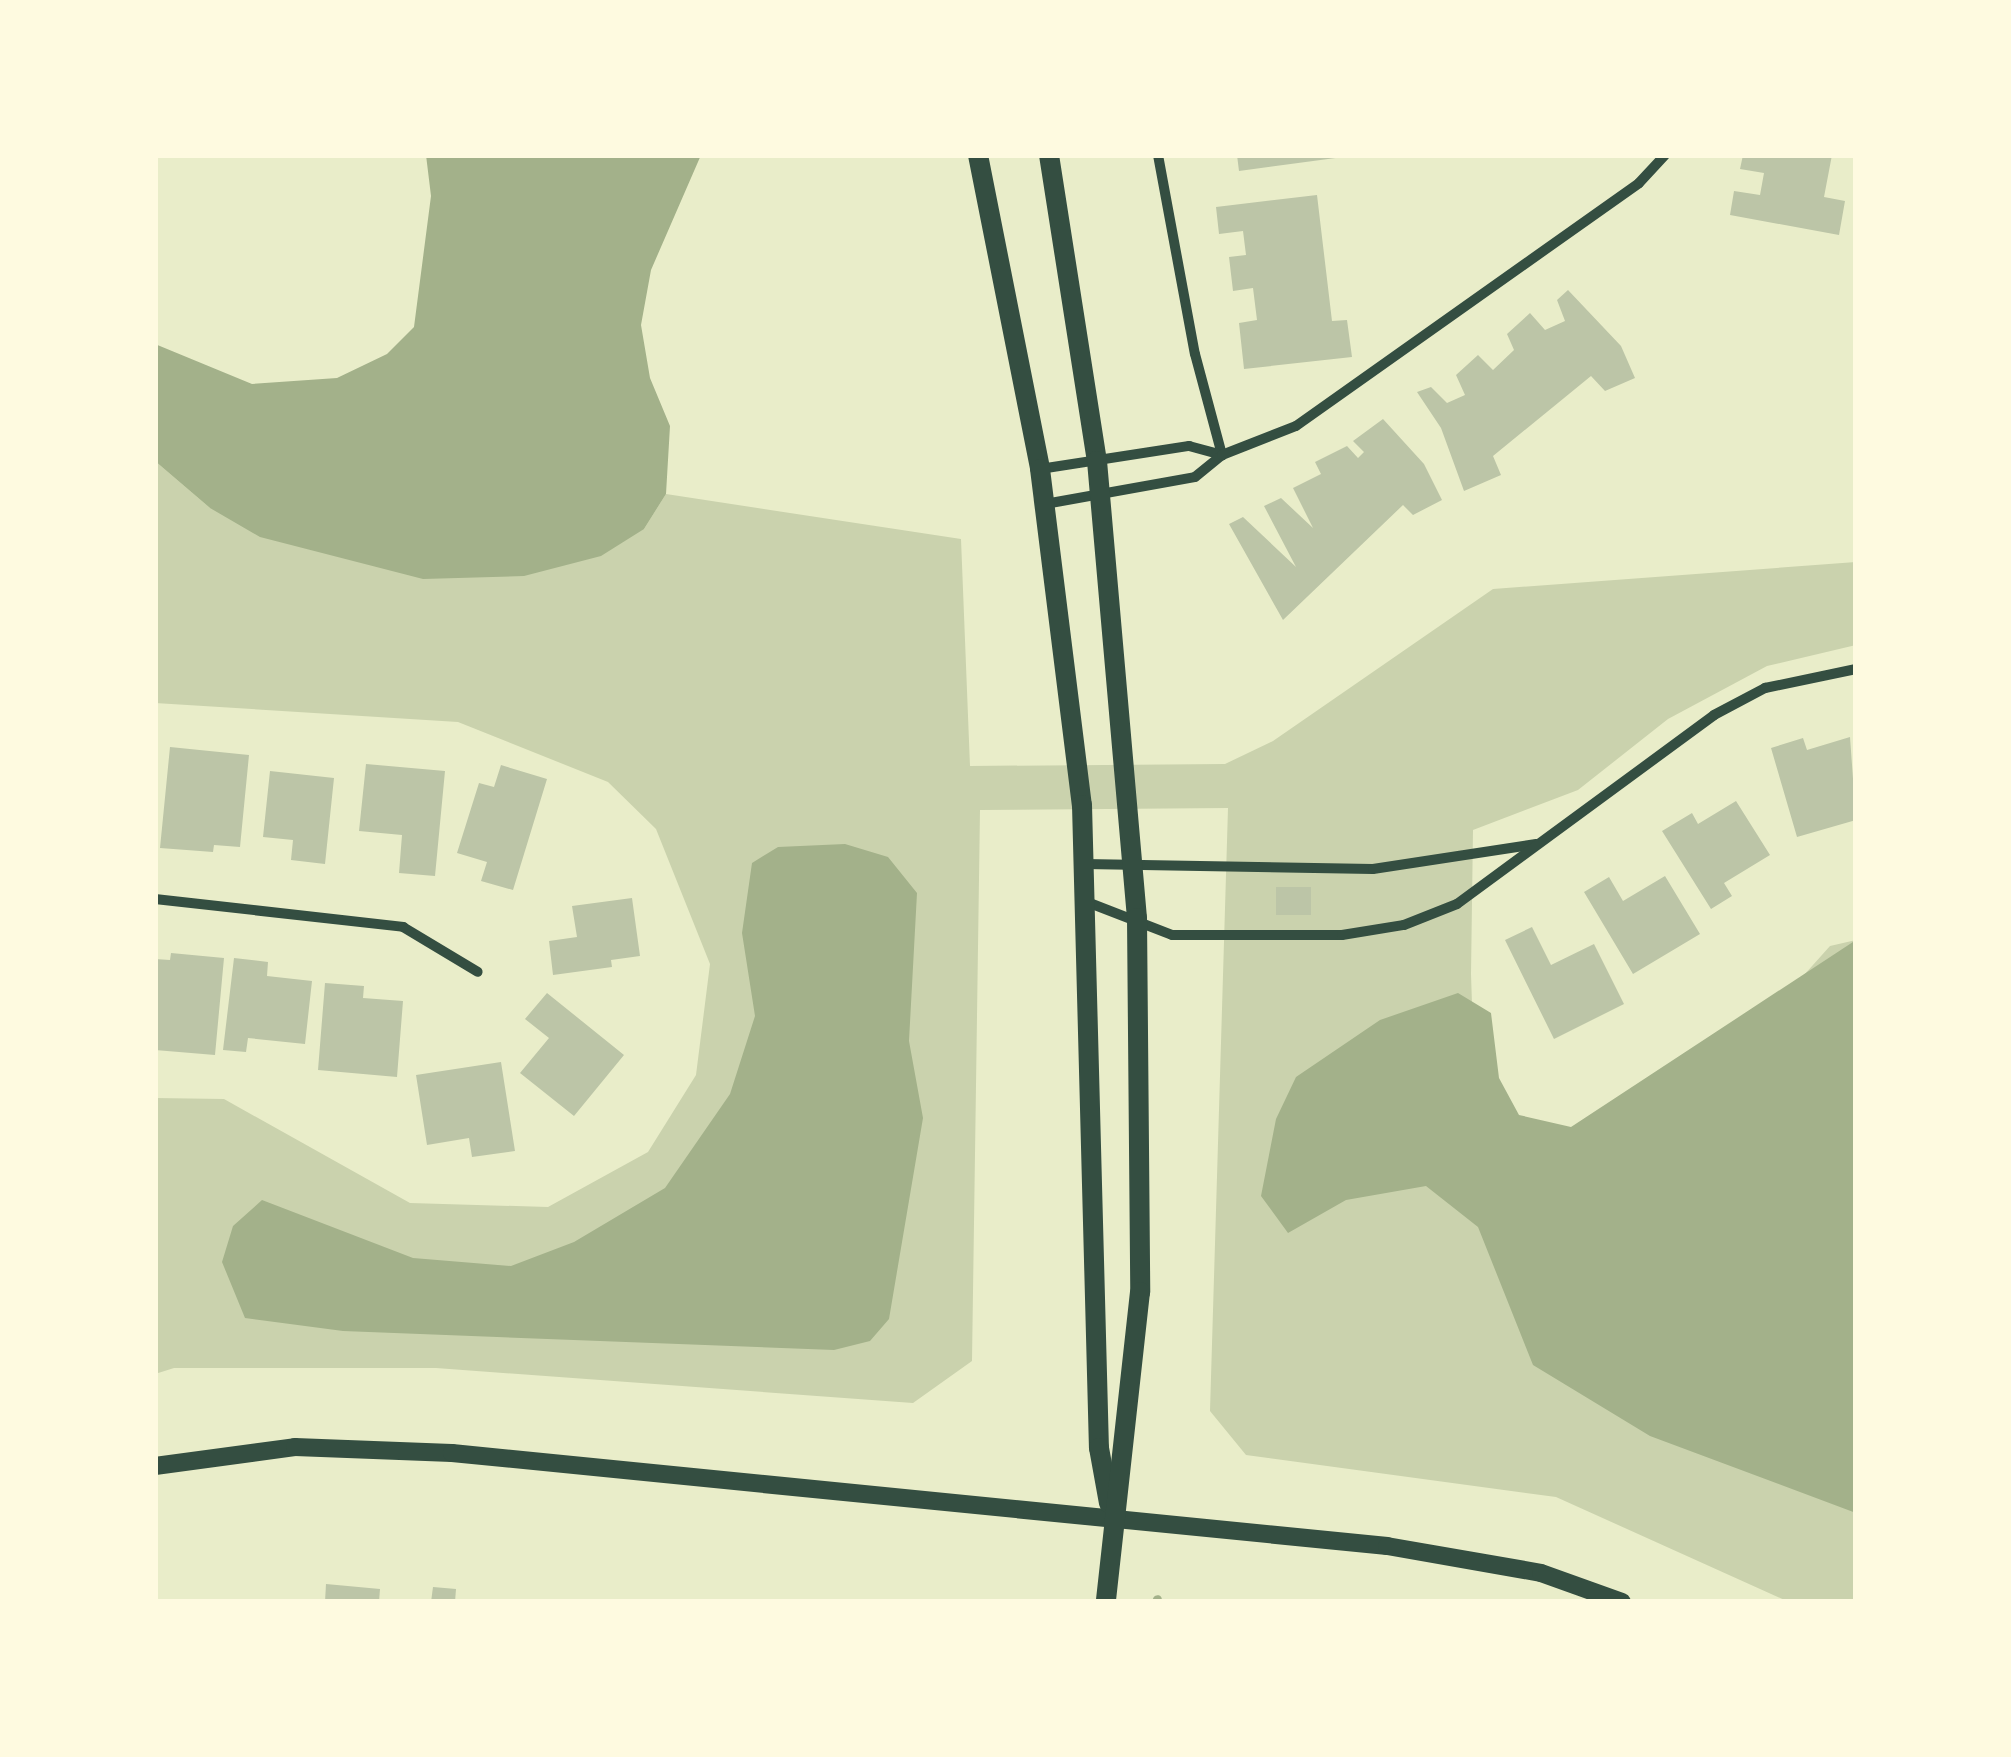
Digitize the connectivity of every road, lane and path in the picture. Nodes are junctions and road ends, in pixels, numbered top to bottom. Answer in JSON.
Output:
{"nodes":[{"id":1,"x":978,"y":155,"type":"edge"},
{"id":2,"x":1049,"y":155,"type":"edge"},
{"id":3,"x":1158,"y":155,"type":"edge"},
{"id":4,"x":1664,"y":155,"type":"edge"},
{"id":5,"x":1222,"y":455,"type":"junction"},
{"id":6,"x":1096,"y":461,"type":"junction"},
{"id":7,"x":1040,"y":469,"type":"junction"},
{"id":8,"x":1100,"y":496,"type":"junction"},
{"id":9,"x":1045,"y":504,"type":"junction"},
{"id":10,"x":1856,"y":669,"type":"edge"},
{"id":11,"x":1542,"y":843,"type":"junction"},
{"id":12,"x":1085,"y":864,"type":"junction"},
{"id":13,"x":1134,"y":864,"type":"junction"},
{"id":14,"x":155,"y":899,"type":"edge"},
{"id":15,"x":1086,"y":902,"type":"junction"},
{"id":16,"x":1137,"y":918,"type":"junction"},
{"id":17,"x":478,"y":972,"type":"dead end"},
{"id":18,"x":155,"y":1466,"type":"edge"},
{"id":19,"x":1112,"y":1519,"type":"junction"},
{"id":20,"x":1106,"y":1602,"type":"edge"},
{"id":21,"x":1622,"y":1602,"type":"edge"}],
"edges":[{"from":1,"to":7,"type":"main road"},
{"from":2,"to":6,"type":"main road"},
{"from":3,"to":5,"type":"street"},
{"from":4,"to":5,"type":"street"},
{"from":5,"to":6,"type":"street"},
{"from":5,"to":8,"type":"street"},
{"from":6,"to":7,"type":"street"},
{"from":6,"to":8,"type":"main road"},
{"from":7,"to":9,"type":"main road"},
{"from":8,"to":9,"type":"street"},
{"from":8,"to":13,"type":"main road"},
{"from":9,"to":12,"type":"main road"},
{"from":10,"to":11,"type":"street"},
{"from":11,"to":13,"type":"street"},
{"from":11,"to":16,"type":"street"},
{"from":12,"to":13,"type":"street"},
{"from":12,"to":15,"type":"main road"},
{"from":13,"to":16,"type":"main road"},
{"from":14,"to":17,"type":"street"},
{"from":15,"to":16,"type":"street"},
{"from":15,"to":19,"type":"main road"},
{"from":16,"to":19,"type":"main road"},
{"from":18,"to":19,"type":"street"},
{"from":19,"to":20,"type":"main road"},
{"from":19,"to":21,"type":"street"}]}
